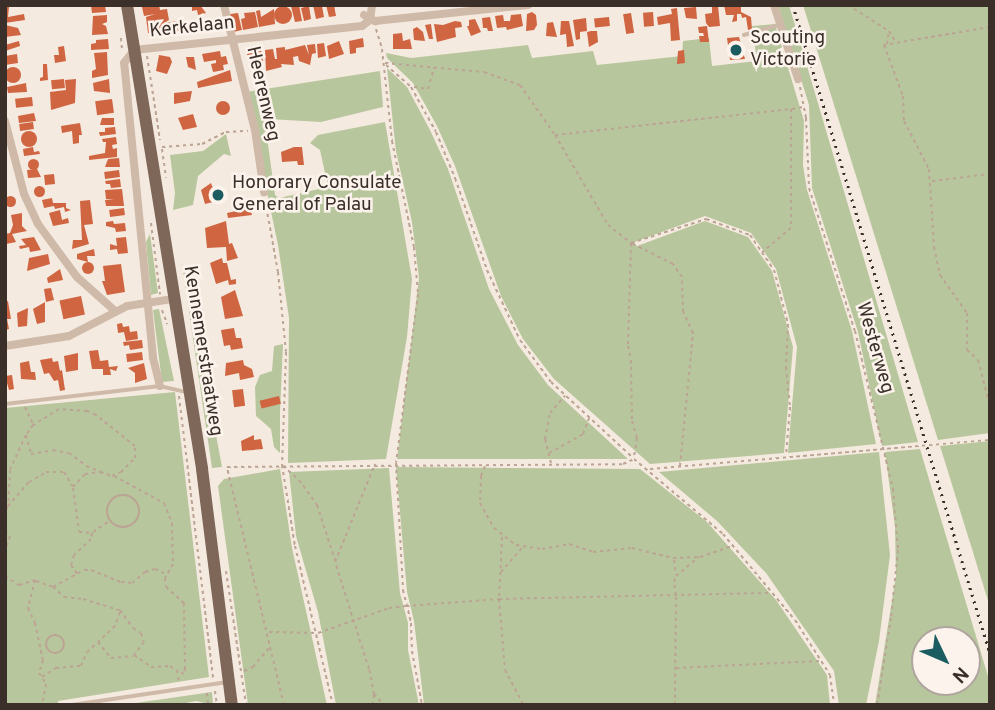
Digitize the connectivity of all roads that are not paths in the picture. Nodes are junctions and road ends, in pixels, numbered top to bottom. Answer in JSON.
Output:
{"nodes":[{"id":1,"x":127,"y":5,"type":"edge"},
{"id":2,"x":223,"y":5,"type":"edge"},
{"id":3,"x":372,"y":5,"type":"edge"},
{"id":4,"x":527,"y":5,"type":"edge"},
{"id":5,"x":774,"y":5,"type":"edge"},
{"id":6,"x":369,"y":15,"type":"edge"},
{"id":7,"x":782,"y":24,"type":"junction"},
{"id":8,"x":744,"y":35,"type":"dead end"},
{"id":9,"x":232,"y":40,"type":"junction"},
{"id":10,"x":134,"y":50,"type":"junction"},
{"id":11,"x":798,"y":79,"type":"road end"},
{"id":12,"x":5,"y":121,"type":"edge"},
{"id":13,"x":9,"y":157,"type":"edge"},
{"id":14,"x":264,"y":192,"type":"road end"},
{"id":15,"x":173,"y":299,"type":"junction"},
{"id":16,"x":148,"y":303,"type":"junction"},
{"id":17,"x":115,"y":311,"type":"junction"},
{"id":18,"x":5,"y":346,"type":"edge"},
{"id":19,"x":160,"y":386,"type":"junction"},
{"id":20,"x":189,"y":392,"type":"junction"},
{"id":21,"x":5,"y":404,"type":"edge"},
{"id":22,"x":229,"y":682,"type":"junction"},
{"id":23,"x":72,"y":705,"type":"edge"},
{"id":24,"x":232,"y":705,"type":"edge"}],
"edges":[{"from":1,"to":10,"type":"main road","name":"Kennemerstraatweg"},
{"from":2,"to":9,"type":"street","name":"Heerenweg"},
{"from":3,"to":6,"type":"street"},
{"from":4,"to":6,"type":"street","name":"Kerkelaan"},
{"from":5,"to":7,"type":"street"},
{"from":6,"to":9,"type":"street","name":"Kerkelaan"},
{"from":7,"to":8,"type":"lane"},
{"from":7,"to":11,"type":"street"},
{"from":9,"to":10,"type":"street","name":"Kerkelaan"},
{"from":9,"to":14,"type":"street","name":"Heerenweg"},
{"from":10,"to":15,"type":"main road","name":"Kennemerstraatweg"},
{"from":10,"to":16,"type":"street","name":"Kerkelaan"},
{"from":12,"to":13,"type":"street"},
{"from":13,"to":17,"type":"street"},
{"from":15,"to":16,"type":"street"},
{"from":15,"to":20,"type":"main road","name":"Kennemerstraatweg"},
{"from":16,"to":17,"type":"street"},
{"from":16,"to":19,"type":"street"},
{"from":17,"to":18,"type":"street"},
{"from":19,"to":20,"type":"lane"},
{"from":19,"to":21,"type":"lane"},
{"from":20,"to":22,"type":"main road","name":"Kennemerstraatweg"},
{"from":22,"to":23,"type":"lane"},
{"from":22,"to":24,"type":"main road","name":"Kennemerstraatweg"}]}
